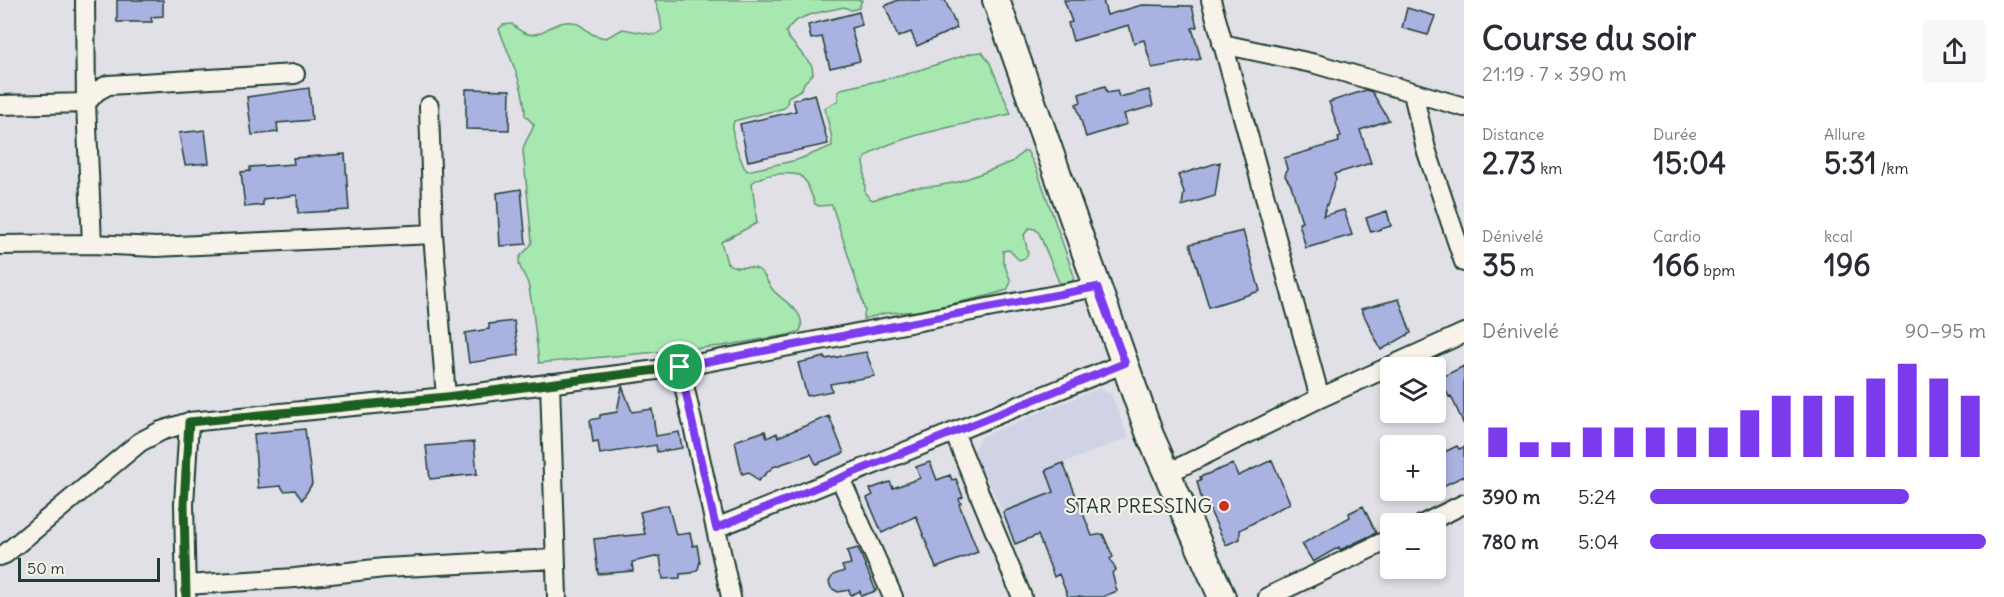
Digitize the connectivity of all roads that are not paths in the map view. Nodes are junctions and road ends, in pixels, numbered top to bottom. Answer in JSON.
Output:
{"nodes":[{"id":1,"x":85,"y":0,"type":"edge"},
{"id":2,"x":996,"y":0,"type":"edge"},
{"id":3,"x":1211,"y":0,"type":"edge"},
{"id":4,"x":1222,"y":44,"type":"junction"},
{"id":5,"x":295,"y":74,"type":"dead end"},
{"id":6,"x":1413,"y":93,"type":"junction"},
{"id":7,"x":86,"y":103,"type":"junction"},
{"id":8,"x":0,"y":105,"type":"edge"},
{"id":9,"x":429,"y":106,"type":"dead end"},
{"id":10,"x":1464,"y":107,"type":"edge"},
{"id":11,"x":433,"y":234,"type":"junction"},
{"id":12,"x":92,"y":244,"type":"junction"},
{"id":13,"x":0,"y":245,"type":"edge"},
{"id":14,"x":1464,"y":262,"type":"edge"},
{"id":15,"x":1097,"y":287,"type":"junction"},
{"id":16,"x":1464,"y":333,"type":"edge"},
{"id":17,"x":1125,"y":363,"type":"junction"},
{"id":18,"x":680,"y":367,"type":"junction"},
{"id":19,"x":550,"y":383,"type":"junction"},
{"id":20,"x":446,"y":397,"type":"junction"},
{"id":21,"x":1320,"y":398,"type":"junction"},
{"id":22,"x":189,"y":422,"type":"junction"},
{"id":23,"x":954,"y":432,"type":"junction"},
{"id":24,"x":1166,"y":474,"type":"junction"},
{"id":25,"x":840,"y":477,"type":"junction"},
{"id":26,"x":1464,"y":504,"type":"edge"},
{"id":27,"x":1446,"y":513,"type":"edge"},
{"id":28,"x":716,"y":528,"type":"junction"},
{"id":29,"x":1380,"y":543,"type":"edge"},
{"id":30,"x":0,"y":556,"type":"edge"},
{"id":31,"x":555,"y":559,"type":"junction"},
{"id":32,"x":186,"y":591,"type":"edge"},
{"id":33,"x":1218,"y":596,"type":"edge"},
{"id":34,"x":557,"y":597,"type":"edge"},
{"id":35,"x":731,"y":597,"type":"edge"},
{"id":36,"x":893,"y":597,"type":"edge"},
{"id":37,"x":1022,"y":597,"type":"edge"},
{"id":38,"x":1268,"y":597,"type":"edge"}],
"edges":[{"from":1,"to":7,"type":"street"},
{"from":2,"to":15,"type":"main road"},
{"from":3,"to":4,"type":"street"},
{"from":4,"to":6,"type":"street"},
{"from":4,"to":21,"type":"street"},
{"from":5,"to":7,"type":"street"},
{"from":6,"to":10,"type":"street"},
{"from":6,"to":14,"type":"street"},
{"from":7,"to":8,"type":"street"},
{"from":7,"to":12,"type":"street"},
{"from":9,"to":11,"type":"street"},
{"from":11,"to":12,"type":"street"},
{"from":11,"to":20,"type":"street"},
{"from":12,"to":13,"type":"street"},
{"from":15,"to":17,"type":"main road"},
{"from":15,"to":18,"type":"street"},
{"from":16,"to":21,"type":"street"},
{"from":17,"to":23,"type":"street"},
{"from":17,"to":24,"type":"main road"},
{"from":18,"to":19,"type":"street"},
{"from":18,"to":28,"type":"street"},
{"from":19,"to":20,"type":"street"},
{"from":19,"to":31,"type":"street"},
{"from":20,"to":22,"type":"street"},
{"from":21,"to":24,"type":"street"},
{"from":22,"to":30,"type":"street"},
{"from":22,"to":32,"type":"street"},
{"from":23,"to":25,"type":"street"},
{"from":23,"to":37,"type":"street"},
{"from":24,"to":33,"type":"main road"},
{"from":25,"to":28,"type":"street"},
{"from":25,"to":36,"type":"street"},
{"from":26,"to":27,"type":"street"},
{"from":28,"to":35,"type":"street"},
{"from":29,"to":38,"type":"street"},
{"from":31,"to":32,"type":"street"},
{"from":31,"to":34,"type":"street"}]}
